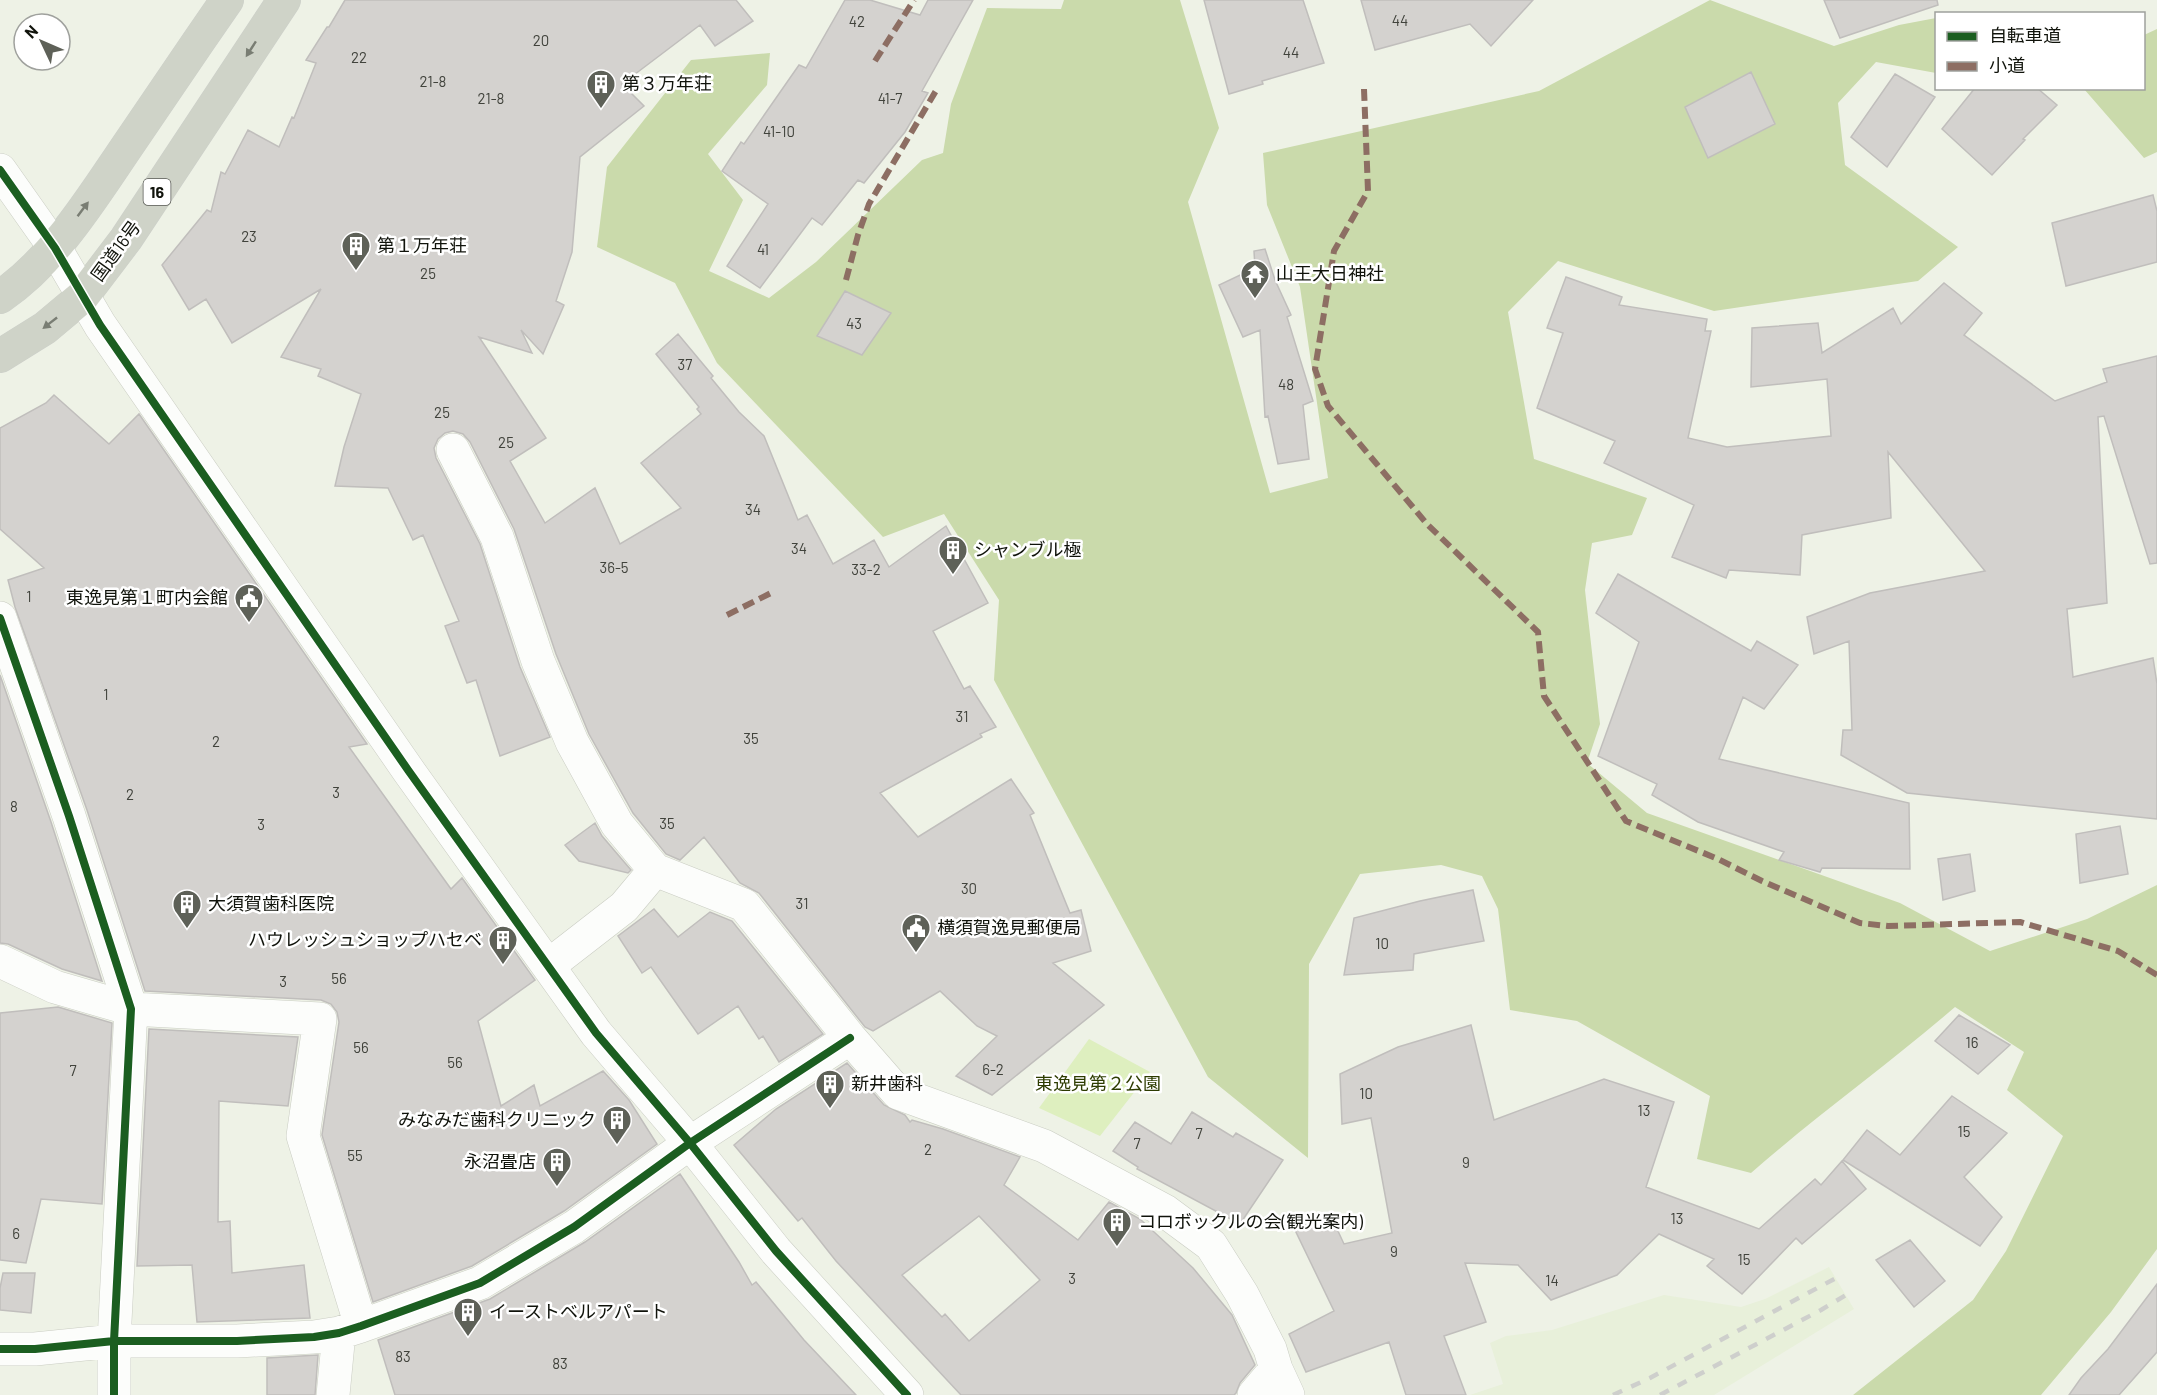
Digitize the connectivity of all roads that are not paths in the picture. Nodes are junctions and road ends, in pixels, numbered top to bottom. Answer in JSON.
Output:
{"nodes":[{"id":1,"x":227,"y":0,"type":"edge"},
{"id":2,"x":284,"y":0,"type":"edge"},
{"id":3,"x":0,"y":170,"type":"edge"},
{"id":4,"x":55,"y":248,"type":"junction"},
{"id":5,"x":0,"y":297,"type":"edge"},
{"id":6,"x":82,"y":297,"type":"junction"},
{"id":7,"x":0,"y":356,"type":"edge"},
{"id":8,"x":453,"y":450,"type":"dead end"},
{"id":9,"x":0,"y":618,"type":"edge"},
{"id":10,"x":655,"y":870,"type":"junction"},
{"id":11,"x":0,"y":961,"type":"edge"},
{"id":12,"x":548,"y":966,"type":"junction"},
{"id":13,"x":131,"y":1009,"type":"junction"},
{"id":14,"x":850,"y":1038,"type":"junction"},
{"id":15,"x":690,"y":1143,"type":"junction"},
{"id":16,"x":350,"y":1330,"type":"junction"},
{"id":17,"x":114,"y":1341,"type":"junction"},
{"id":18,"x":0,"y":1348,"type":"edge"},
{"id":19,"x":1282,"y":1382,"type":"edge"},
{"id":20,"x":114,"y":1395,"type":"edge"},
{"id":21,"x":333,"y":1395,"type":"edge"},
{"id":22,"x":907,"y":1395,"type":"edge"},
{"id":23,"x":1254,"y":1395,"type":"edge"}],
"edges":[{"from":4,"to":1,"type":"highway","one_way":true},
{"from":2,"to":6,"type":"highway","name":"国道16号","number":"16","one_way":true},
{"from":3,"to":4,"type":"street"},
{"from":4,"to":5,"type":"highway"},
{"from":4,"to":6,"type":"street"},
{"from":6,"to":7,"type":"highway","name":"国道16号","number":"16","one_way":true},
{"from":6,"to":12,"type":"street"},
{"from":8,"to":10,"type":"street"},
{"from":9,"to":13,"type":"street"},
{"from":10,"to":12,"type":"street"},
{"from":10,"to":14,"type":"street"},
{"from":11,"to":13,"type":"street"},
{"from":12,"to":15,"type":"street"},
{"from":13,"to":16,"type":"street"},
{"from":13,"to":17,"type":"street"},
{"from":14,"to":15,"type":"street"},
{"from":14,"to":19,"type":"street"},
{"from":15,"to":16,"type":"street"},
{"from":15,"to":22,"type":"street"},
{"from":16,"to":17,"type":"street"},
{"from":16,"to":21,"type":"street"},
{"from":17,"to":18,"type":"street"},
{"from":17,"to":20,"type":"street"},
{"from":19,"to":23,"type":"street"}]}
